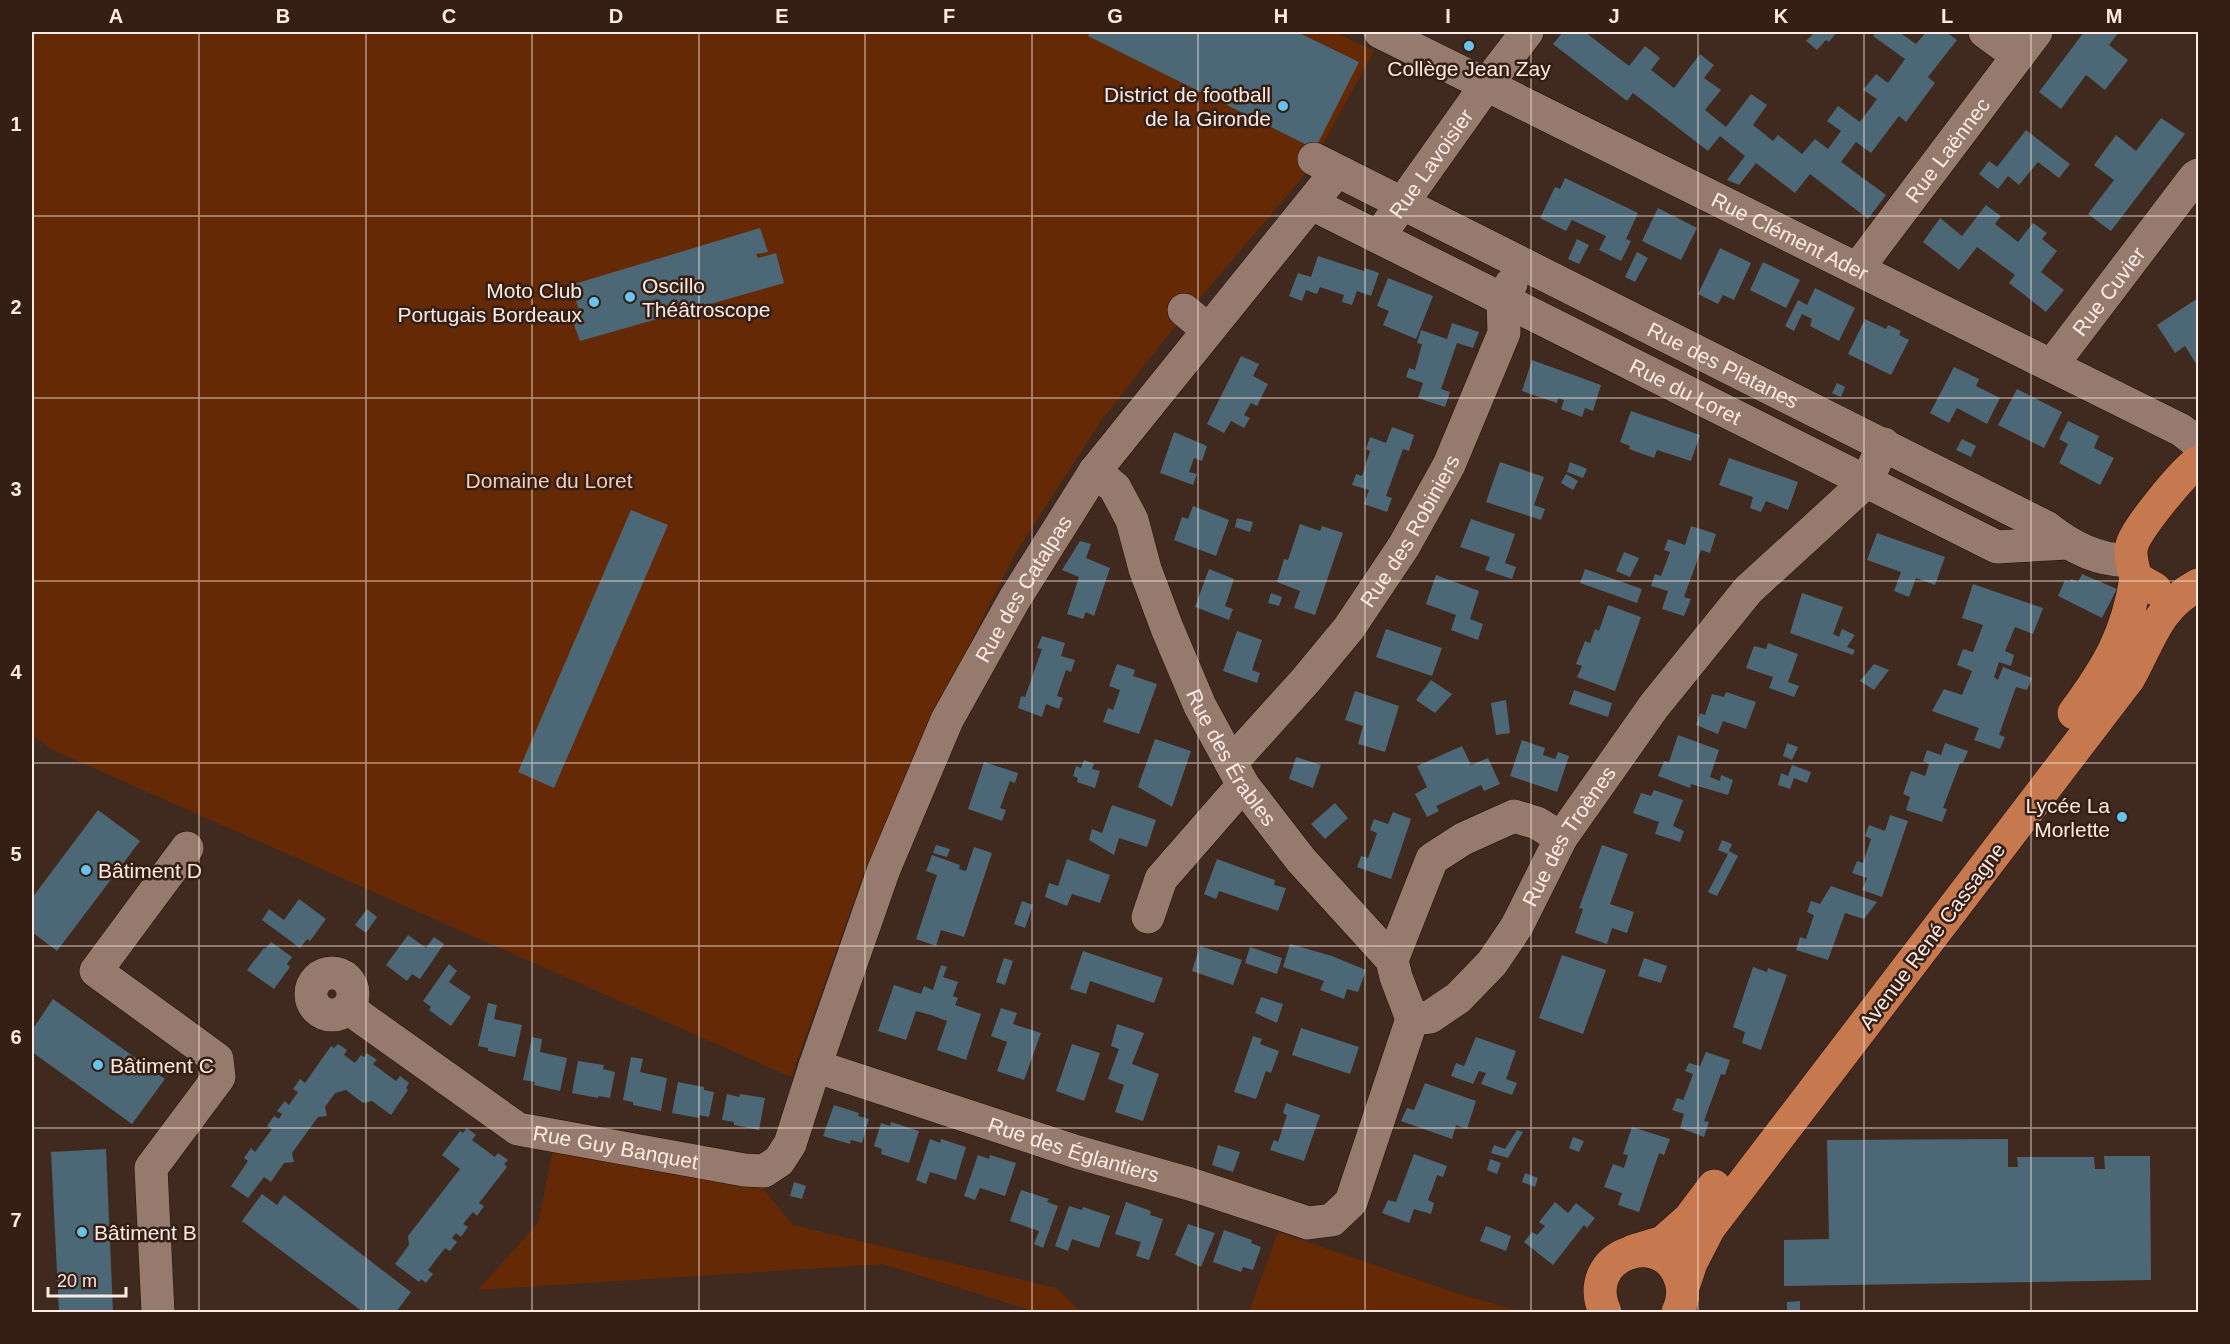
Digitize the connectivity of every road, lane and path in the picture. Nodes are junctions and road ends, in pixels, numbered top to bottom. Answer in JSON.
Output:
{"nodes":[{"id":1,"x":1380,"y":32,"type":"edge"},
{"id":2,"x":1527,"y":32,"type":"edge"},
{"id":3,"x":1985,"y":32,"type":"edge"},
{"id":4,"x":2027,"y":44,"type":"edge"},
{"id":5,"x":1487,"y":84,"type":"junction"},
{"id":6,"x":1326,"y":165,"type":"joint"},
{"id":7,"x":2199,"y":175,"type":"edge"},
{"id":8,"x":1400,"y":203,"type":"junction"},
{"id":9,"x":1312,"y":204,"type":"junction"},
{"id":10,"x":2199,"y":214,"type":"edge"},
{"id":11,"x":2164,"y":217,"type":"junction"},
{"id":12,"x":1379,"y":237,"type":"junction"},
{"id":13,"x":1522,"y":264,"type":"junction"},
{"id":14,"x":1858,"y":268,"type":"junction"},
{"id":15,"x":1503,"y":300,"type":"junction"},
{"id":16,"x":2052,"y":365,"type":"junction"},
{"id":17,"x":2199,"y":443,"type":"edge"},
{"id":18,"x":1884,"y":444,"type":"junction"},
{"id":19,"x":2199,"y":462,"type":"edge"},
{"id":20,"x":1095,"y":471,"type":"junction"},
{"id":21,"x":1866,"y":482,"type":"junction"},
{"id":22,"x":2067,"y":543,"type":"junction"},
{"id":23,"x":2134,"y":569,"type":"junction"},
{"id":24,"x":2194,"y":588,"type":"edge"},
{"id":25,"x":1237,"y":774,"type":"junction"},
{"id":26,"x":1561,"y":838,"type":"junction"},
{"id":27,"x":188,"y":848,"type":"dead end"},
{"id":28,"x":1148,"y":918,"type":"dead end"},
{"id":29,"x":1392,"y":960,"type":"junction"},
{"id":30,"x":348,"y":1008,"type":"dead end"},
{"id":31,"x":1412,"y":1019,"type":"junction"},
{"id":32,"x":815,"y":1066,"type":"junction"},
{"id":33,"x":1633,"y":1251,"type":"junction"},
{"id":34,"x":1680,"y":1306,"type":"edge"},
{"id":35,"x":1601,"y":1308,"type":"edge"},
{"id":36,"x":158,"y":1312,"type":"edge"}],
"edges":[{"from":1,"to":5,"type":"street","name":"Rue Clément Ader"},
{"from":2,"to":5,"type":"street","name":"Rue Lavoisier"},
{"from":3,"to":4,"type":"street"},
{"from":4,"to":14,"type":"street","name":"Rue Laënnec"},
{"from":5,"to":8,"type":"street","name":"Rue Lavoisier"},
{"from":5,"to":14,"type":"street","name":"Rue Clément Ader"},
{"from":6,"to":8,"type":"street","name":"Rue des Platanes"},
{"from":6,"to":9,"type":"street","name":"Rue des Catalpas"},
{"from":7,"to":11,"type":"street","name":"Rue Cuvier"},
{"from":8,"to":12,"type":"street","name":"Rue Lavoisier"},
{"from":8,"to":13,"type":"street","name":"Rue des Platanes"},
{"from":9,"to":12,"type":"street","name":"Rue du Loret"},
{"from":9,"to":20,"type":"street","name":"Rue des Catalpas"},
{"from":10,"to":11,"type":"street"},
{"from":11,"to":16,"type":"street","name":"Rue Cuvier"},
{"from":12,"to":15,"type":"street","name":"Rue du Loret"},
{"from":13,"to":15,"type":"street","name":"Rue des Robiniers"},
{"from":13,"to":18,"type":"street","name":"Rue des Platanes"},
{"from":14,"to":16,"type":"street","name":"Rue Clément Ader"},
{"from":15,"to":21,"type":"street","name":"Rue du Loret"},
{"from":15,"to":25,"type":"street","name":"Rue des Robiniers"},
{"from":16,"to":17,"type":"street","name":"Rue Clément Ader"},
{"from":18,"to":21,"type":"street"},
{"from":18,"to":22,"type":"street","name":"Rue des Platanes"},
{"from":19,"to":23,"type":"main road","name":"Avenue René Cassagne"},
{"from":20,"to":25,"type":"street","name":"Rue des Érables"},
{"from":20,"to":32,"type":"street","name":"Rue des Catalpas"},
{"from":21,"to":22,"type":"street","name":"Rue du Loret"},
{"from":21,"to":26,"type":"street","name":"Rue des Troènes"},
{"from":22,"to":23,"type":"street","name":"Rue des Platanes"},
{"from":23,"to":24,"type":"main road","name":"Avenue René Cassagne"},
{"from":23,"to":33,"type":"main road","name":"Avenue René Cassagne"},
{"from":24,"to":34,"type":"main road","name":"Avenue René Cassagne"},
{"from":25,"to":28,"type":"street","name":"Rue des Robiniers"},
{"from":25,"to":29,"type":"street","name":"Rue des Érables"},
{"from":26,"to":29,"type":"street"},
{"from":26,"to":31,"type":"street","name":"Rue des Troènes"},
{"from":27,"to":36,"type":"street"},
{"from":29,"to":31,"type":"street","name":"Rue des Érables"},
{"from":30,"to":32,"type":"street","name":"Rue Guy Banquet"},
{"from":31,"to":32,"type":"street","name":"Rue des Églantiers"},
{"from":33,"to":34,"type":"main road","name":"Avenue René Cassagne"},
{"from":33,"to":35,"type":"main road","name":"Avenue René Cassagne"}]}
